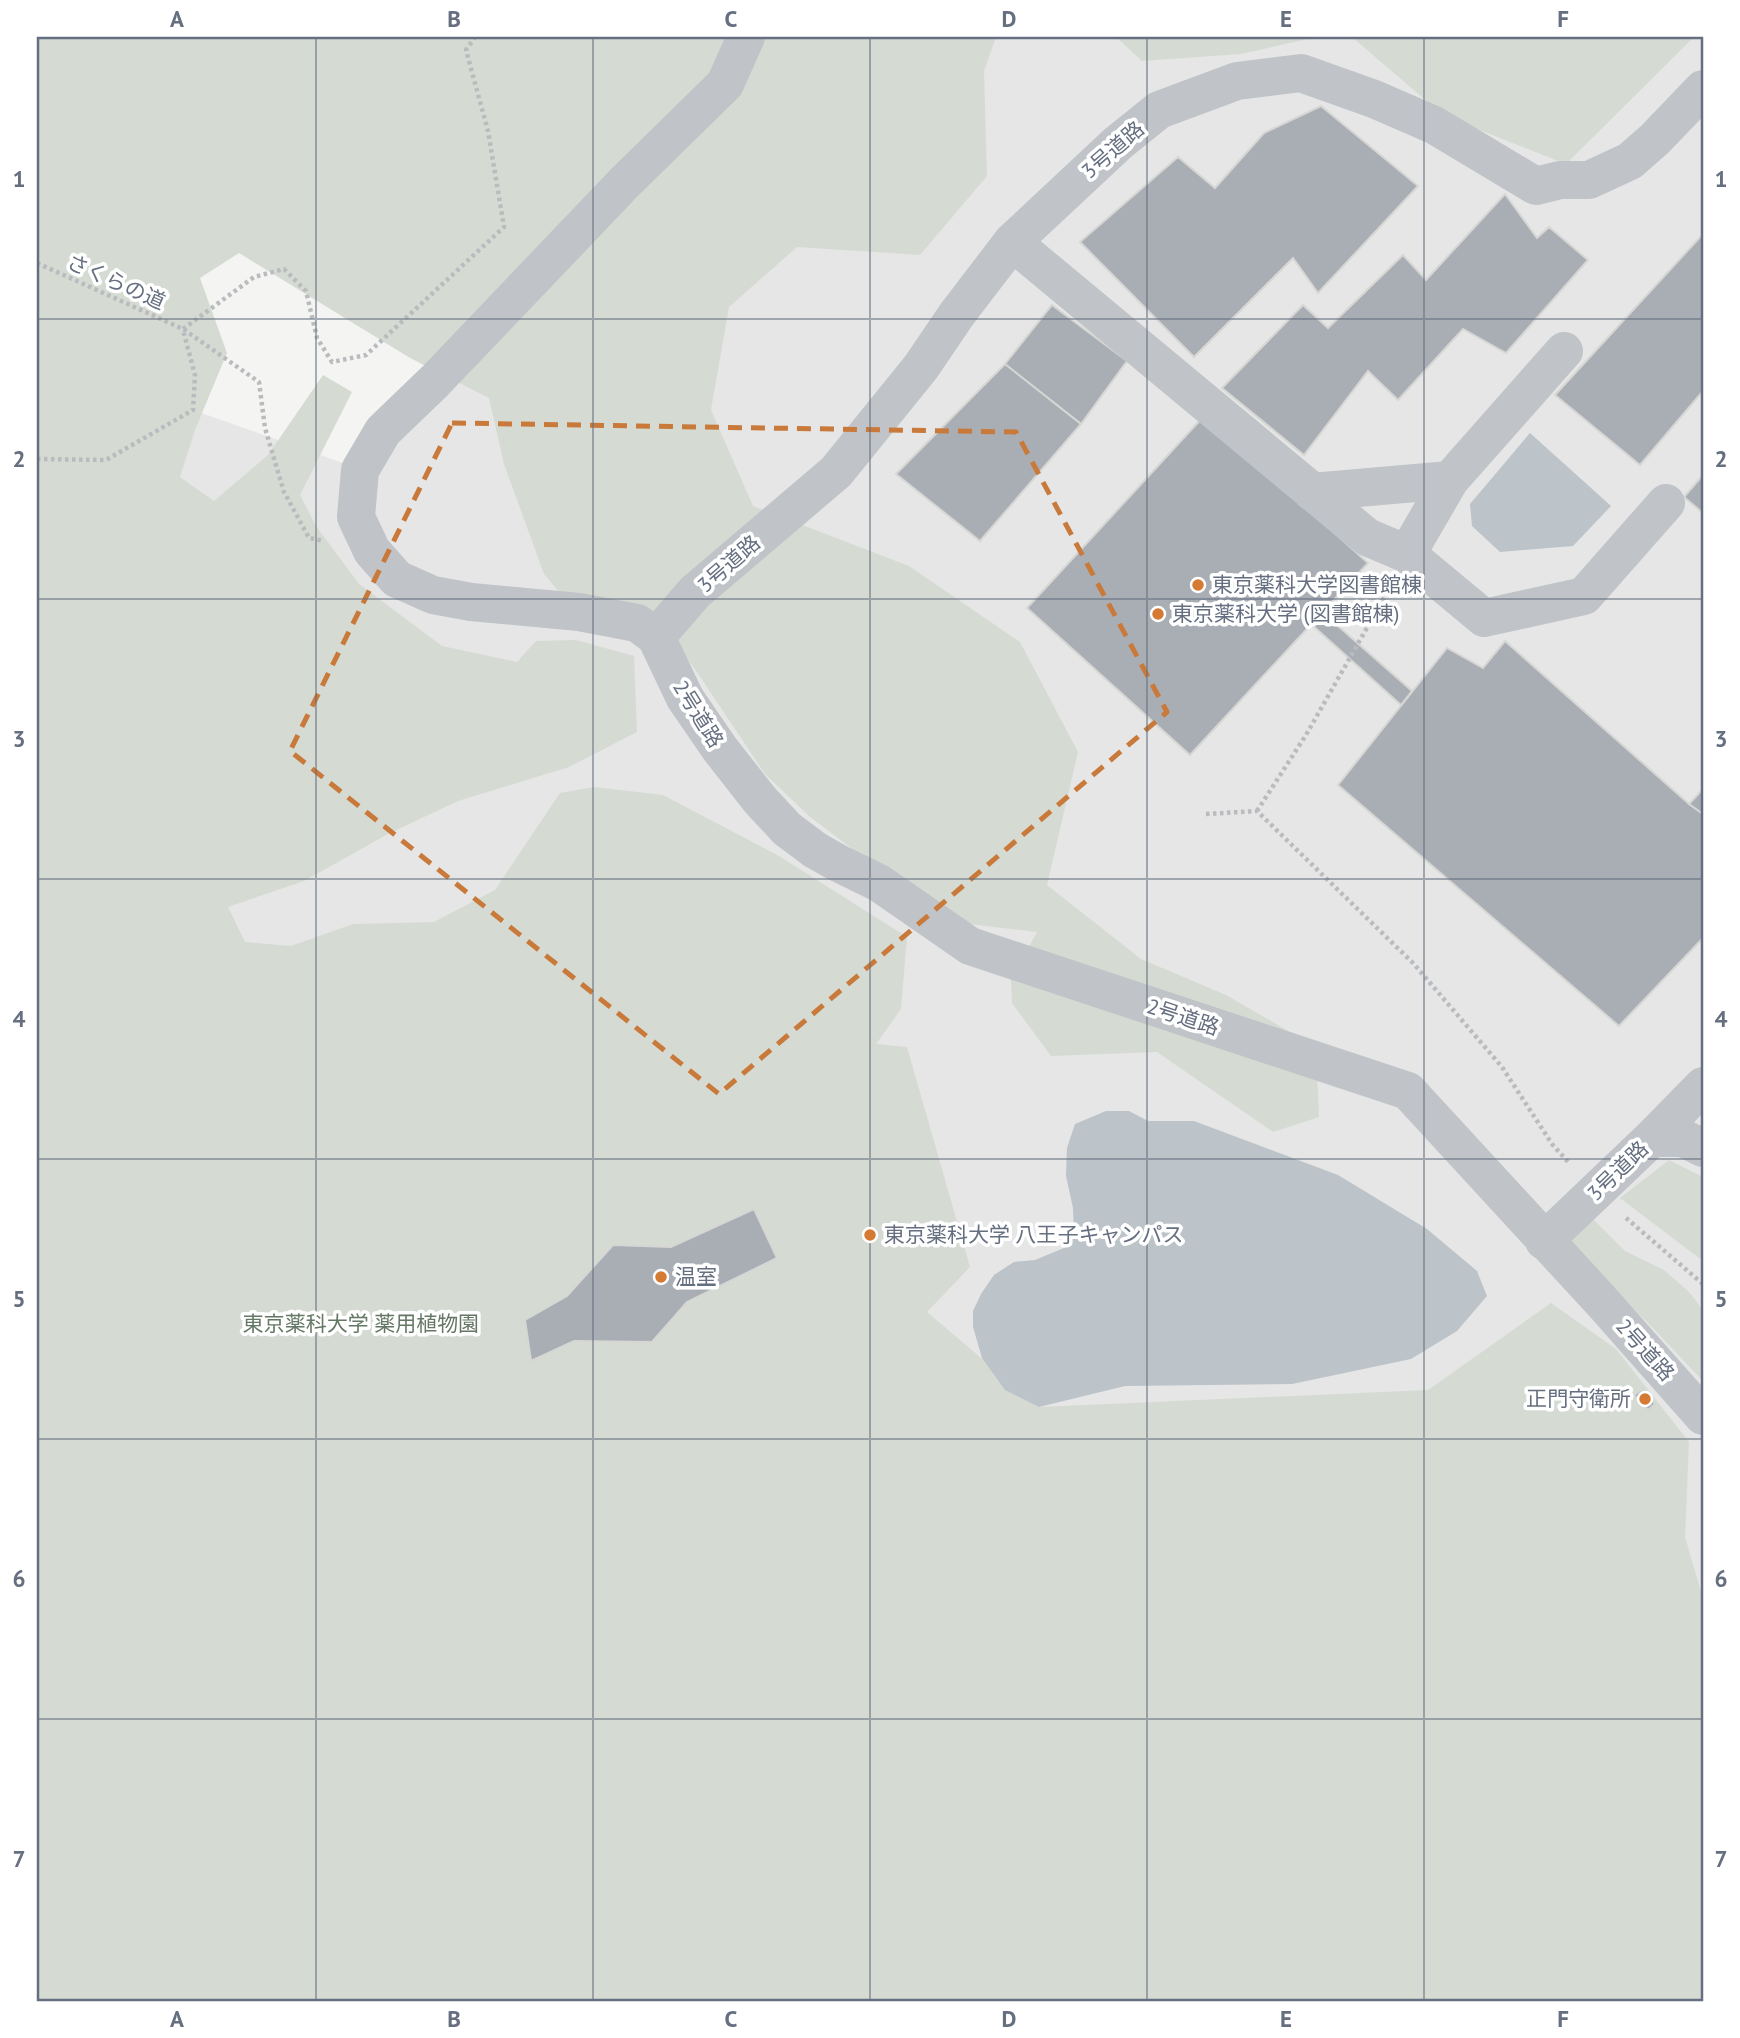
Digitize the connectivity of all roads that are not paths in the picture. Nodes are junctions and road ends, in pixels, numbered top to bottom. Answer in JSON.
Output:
{"nodes":[{"id":1,"x":746,"y":37,"type":"edge"},
{"id":2,"x":1703,"y":89,"type":"edge"},
{"id":3,"x":1012,"y":242,"type":"junction"},
{"id":4,"x":1564,"y":351,"type":"dead end"},
{"id":5,"x":1450,"y":480,"type":"junction"},
{"id":6,"x":1312,"y":492,"type":"junction"},
{"id":7,"x":1665,"y":503,"type":"dead end"},
{"id":8,"x":1407,"y":554,"type":"junction"},
{"id":9,"x":656,"y":637,"type":"junction"},
{"id":10,"x":1703,"y":1086,"type":"edge"},
{"id":11,"x":1652,"y":1138,"type":"junction"},
{"id":12,"x":1703,"y":1148,"type":"edge"},
{"id":13,"x":1544,"y":1241,"type":"junction"},
{"id":14,"x":1703,"y":1416,"type":"edge"}],
"edges":[{"from":1,"to":9,"type":"lane"},
{"from":2,"to":3,"type":"lane","name":"3号道路"},
{"from":3,"to":6,"type":"lane"},
{"from":3,"to":9,"type":"lane","name":"3号道路"},
{"from":4,"to":5,"type":"lane"},
{"from":5,"to":6,"type":"lane"},
{"from":5,"to":8,"type":"lane"},
{"from":6,"to":8,"type":"lane"},
{"from":7,"to":8,"type":"lane"},
{"from":9,"to":13,"type":"lane","name":"2号道路"},
{"from":10,"to":11,"type":"lane"},
{"from":11,"to":12,"type":"lane","name":"3号道路"},
{"from":11,"to":13,"type":"lane","name":"3号道路"},
{"from":13,"to":14,"type":"lane","name":"2号道路"}]}
